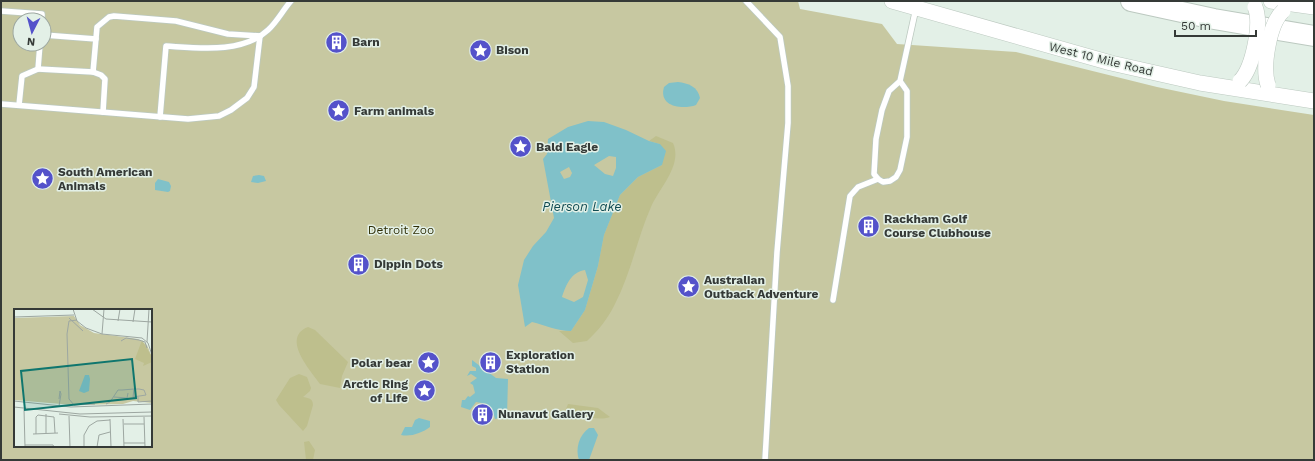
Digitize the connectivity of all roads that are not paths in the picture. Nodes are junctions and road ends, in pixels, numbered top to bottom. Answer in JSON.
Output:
{"nodes":[{"id":1,"x":291,"y":1,"type":"edge"},
{"id":2,"x":746,"y":1,"type":"edge"},
{"id":3,"x":892,"y":1,"type":"edge"},
{"id":4,"x":1131,"y":1,"type":"edge"},
{"id":5,"x":1271,"y":1,"type":"edge"},
{"id":6,"x":1253,"y":4,"type":"edge"},
{"id":7,"x":1298,"y":5,"type":"junction"},
{"id":8,"x":1314,"y":7,"type":"edge"},
{"id":9,"x":916,"y":8,"type":"junction"},
{"id":10,"x":1,"y":11,"type":"edge"},
{"id":11,"x":15,"y":12,"type":"edge"},
{"id":12,"x":52,"y":36,"type":"edge"},
{"id":13,"x":260,"y":36,"type":"junction"},
{"id":14,"x":1314,"y":36,"type":"edge"},
{"id":15,"x":96,"y":39,"type":"junction"},
{"id":16,"x":39,"y":52,"type":"edge"},
{"id":17,"x":38,"y":69,"type":"junction"},
{"id":18,"x":93,"y":72,"type":"junction"},
{"id":19,"x":900,"y":81,"type":"junction"},
{"id":20,"x":1224,"y":87,"type":"junction"},
{"id":21,"x":1271,"y":90,"type":"junction"},
{"id":22,"x":1314,"y":101,"type":"edge"},
{"id":23,"x":1,"y":104,"type":"edge"},
{"id":24,"x":19,"y":106,"type":"junction"},
{"id":25,"x":103,"y":112,"type":"junction"},
{"id":26,"x":160,"y":117,"type":"junction"},
{"id":27,"x":878,"y":180,"type":"junction"},
{"id":28,"x":833,"y":300,"type":"dead end"},
{"id":29,"x":765,"y":460,"type":"edge"}],
"edges":[{"from":1,"to":13,"type":"lane"},
{"from":2,"to":29,"type":"lane"},
{"from":3,"to":9,"type":"main road","name":"West 10 Mile Road"},
{"from":4,"to":14,"type":"highway"},
{"from":5,"to":7,"type":"main road"},
{"from":6,"to":20,"type":"main road","bridge":true},
{"from":7,"to":8,"type":"main road"},
{"from":7,"to":21,"type":"main road","bridge":true},
{"from":9,"to":19,"type":"lane"},
{"from":9,"to":20,"type":"main road","name":"West 10 Mile Road"},
{"from":10,"to":11,"type":"lane"},
{"from":12,"to":15,"type":"lane"},
{"from":13,"to":15,"type":"lane"},
{"from":13,"to":26,"type":"lane"},
{"from":13,"to":26,"type":"lane"},
{"from":15,"to":18,"type":"lane"},
{"from":16,"to":17,"type":"lane"},
{"from":17,"to":18,"type":"lane"},
{"from":17,"to":24,"type":"lane"},
{"from":18,"to":25,"type":"lane"},
{"from":19,"to":27,"type":"lane"},
{"from":19,"to":27,"type":"lane"},
{"from":20,"to":21,"type":"main road","name":"West 10 Mile Road"},
{"from":21,"to":22,"type":"main road","name":"West 10 Mile Road"},
{"from":23,"to":24,"type":"lane"},
{"from":24,"to":25,"type":"lane"},
{"from":25,"to":26,"type":"lane"},
{"from":27,"to":28,"type":"lane"}]}
